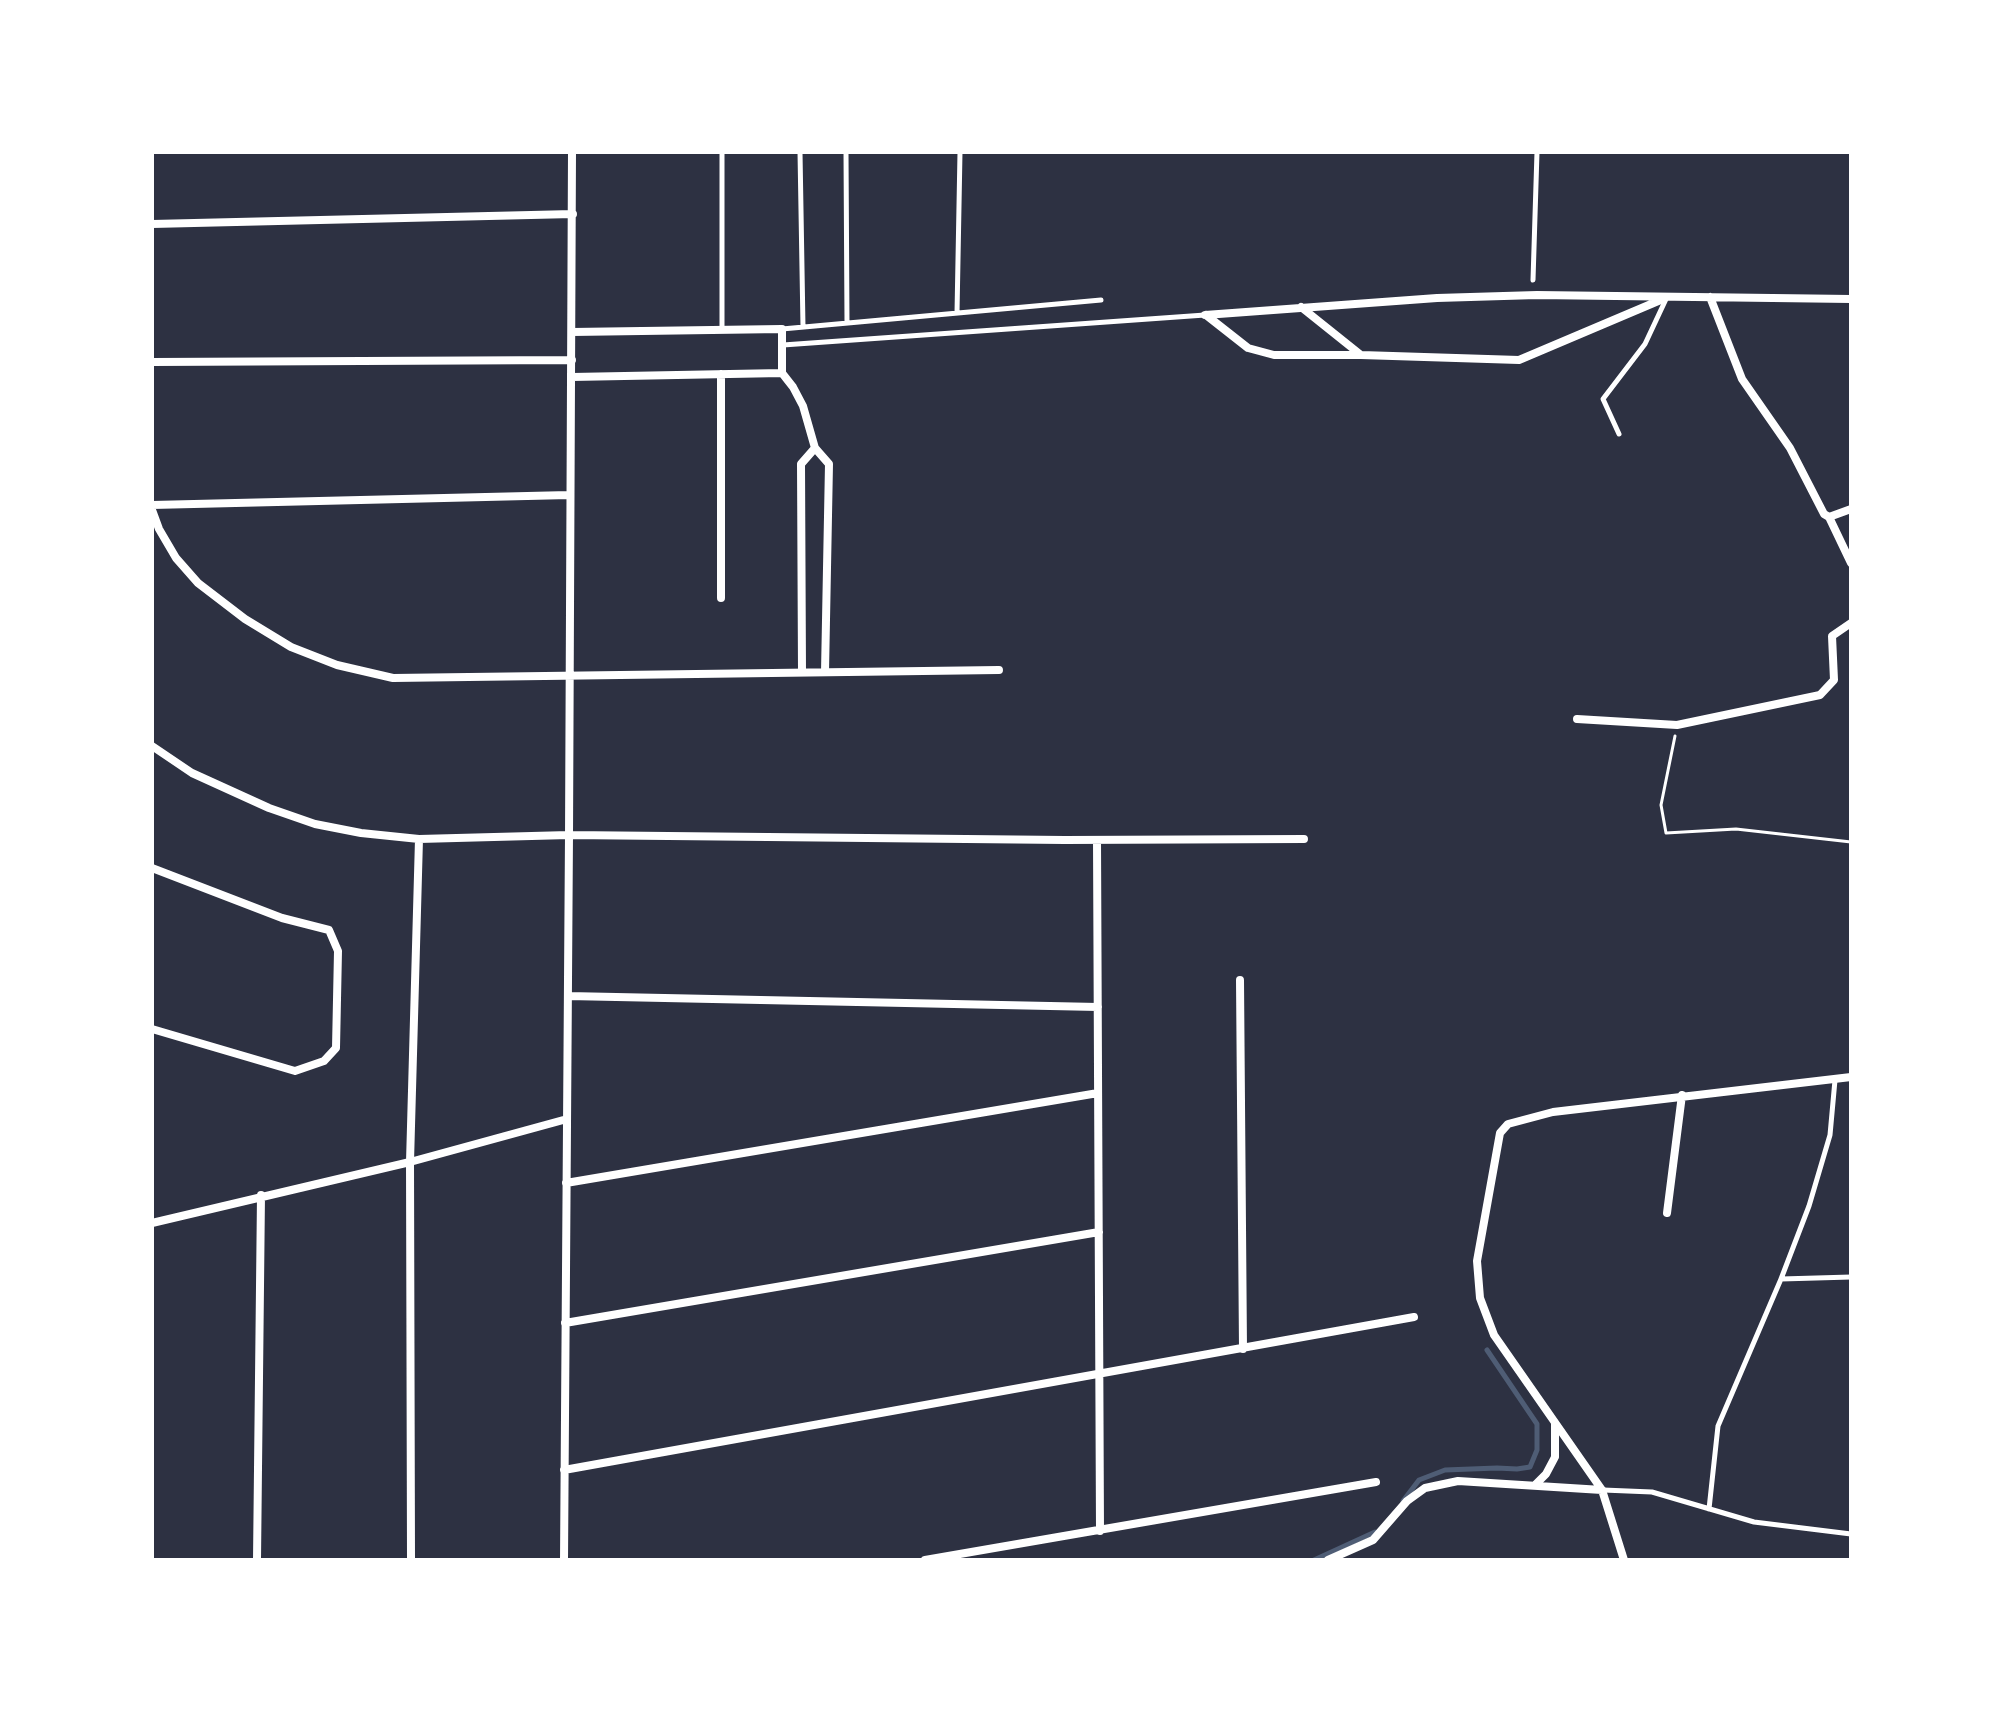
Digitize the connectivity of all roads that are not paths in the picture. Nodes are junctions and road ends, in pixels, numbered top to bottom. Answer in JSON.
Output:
{"nodes":[{"id":1,"x":572,"y":152,"type":"edge"},
{"id":2,"x":800,"y":152,"type":"edge"},
{"id":3,"x":846,"y":152,"type":"edge"},
{"id":4,"x":960,"y":152,"type":"edge"},
{"id":5,"x":1537,"y":152,"type":"edge"},
{"id":6,"x":722,"y":153,"type":"edge"},
{"id":7,"x":573,"y":214,"type":"junction"},
{"id":8,"x":152,"y":224,"type":"edge"},
{"id":9,"x":1533,"y":280,"type":"dead end"},
{"id":10,"x":1667,"y":297,"type":"junction"},
{"id":11,"x":1710,"y":297,"type":"junction"},
{"id":12,"x":1851,"y":299,"type":"edge"},
{"id":13,"x":1101,"y":300,"type":"dead end"},
{"id":14,"x":1301,"y":307,"type":"junction"},
{"id":15,"x":957,"y":313,"type":"junction"},
{"id":16,"x":1205,"y":315,"type":"junction"},
{"id":17,"x":847,"y":323,"type":"junction"},
{"id":18,"x":803,"y":327,"type":"junction"},
{"id":19,"x":782,"y":329,"type":"junction"},
{"id":20,"x":722,"y":330,"type":"junction"},
{"id":21,"x":572,"y":332,"type":"junction"},
{"id":22,"x":782,"y":345,"type":"junction"},
{"id":23,"x":1361,"y":355,"type":"junction"},
{"id":24,"x":572,"y":360,"type":"junction"},
{"id":25,"x":152,"y":362,"type":"edge"},
{"id":26,"x":782,"y":373,"type":"junction"},
{"id":27,"x":721,"y":374,"type":"junction"},
{"id":28,"x":572,"y":377,"type":"junction"},
{"id":29,"x":1619,"y":434,"type":"dead end"},
{"id":30,"x":815,"y":448,"type":"junction"},
{"id":31,"x":569,"y":495,"type":"junction"},
{"id":32,"x":152,"y":508,"type":"edge"},
{"id":33,"x":1851,"y":509,"type":"edge"},
{"id":34,"x":1829,"y":517,"type":"junction"},
{"id":35,"x":1851,"y":563,"type":"edge"},
{"id":36,"x":721,"y":598,"type":"dead end"},
{"id":37,"x":1851,"y":623,"type":"edge"},
{"id":38,"x":999,"y":670,"type":"dead end"},
{"id":39,"x":802,"y":672,"type":"junction"},
{"id":40,"x":825,"y":672,"type":"junction"},
{"id":41,"x":569,"y":676,"type":"junction"},
{"id":42,"x":1577,"y":719,"type":"dead end"},
{"id":43,"x":152,"y":746,"type":"edge"},
{"id":44,"x":569,"y":835,"type":"junction"},
{"id":45,"x":419,"y":839,"type":"junction"},
{"id":46,"x":1304,"y":839,"type":"dead end"},
{"id":47,"x":1097,"y":840,"type":"junction"},
{"id":48,"x":152,"y":868,"type":"edge"},
{"id":49,"x":1240,"y":980,"type":"dead end"},
{"id":50,"x":568,"y":996,"type":"junction"},
{"id":51,"x":1098,"y":1007,"type":"junction"},
{"id":52,"x":152,"y":1029,"type":"edge"},
{"id":53,"x":1851,"y":1077,"type":"edge"},
{"id":54,"x":1835,"y":1080,"type":"junction"},
{"id":55,"x":1098,"y":1093,"type":"junction"},
{"id":56,"x":1682,"y":1095,"type":"junction"},
{"id":57,"x":567,"y":1119,"type":"junction"},
{"id":58,"x":410,"y":1162,"type":"junction"},
{"id":59,"x":566,"y":1183,"type":"junction"},
{"id":60,"x":261,"y":1195,"type":"junction"},
{"id":61,"x":1667,"y":1213,"type":"dead end"},
{"id":62,"x":152,"y":1223,"type":"edge"},
{"id":63,"x":1099,"y":1232,"type":"junction"},
{"id":64,"x":1851,"y":1277,"type":"edge"},
{"id":65,"x":1781,"y":1279,"type":"junction"},
{"id":66,"x":1414,"y":1317,"type":"dead end"},
{"id":67,"x":565,"y":1323,"type":"junction"},
{"id":68,"x":1243,"y":1349,"type":"junction"},
{"id":69,"x":1099,"y":1375,"type":"junction"},
{"id":70,"x":1554,"y":1420,"type":"junction"},
{"id":71,"x":564,"y":1470,"type":"junction"},
{"id":72,"x":1376,"y":1482,"type":"dead end"},
{"id":73,"x":1536,"y":1484,"type":"junction"},
{"id":74,"x":1602,"y":1490,"type":"junction"},
{"id":75,"x":1709,"y":1509,"type":"junction"},
{"id":76,"x":1100,"y":1531,"type":"junction"},
{"id":77,"x":1851,"y":1534,"type":"edge"},
{"id":78,"x":257,"y":1560,"type":"edge"},
{"id":79,"x":411,"y":1560,"type":"edge"},
{"id":80,"x":564,"y":1560,"type":"edge"},
{"id":81,"x":925,"y":1560,"type":"edge"},
{"id":82,"x":1328,"y":1560,"type":"edge"},
{"id":83,"x":1624,"y":1560,"type":"edge"}],
"edges":[{"from":1,"to":7,"type":"street"},
{"from":2,"to":18,"type":"lane"},
{"from":3,"to":17,"type":"lane"},
{"from":4,"to":15,"type":"lane"},
{"from":5,"to":9,"type":"lane"},
{"from":6,"to":20,"type":"lane"},
{"from":7,"to":8,"type":"street"},
{"from":7,"to":21,"type":"street"},
{"from":10,"to":11,"type":"street"},
{"from":10,"to":14,"type":"street"},
{"from":10,"to":23,"type":"street"},
{"from":10,"to":29,"type":"lane"},
{"from":11,"to":12,"type":"street"},
{"from":11,"to":34,"type":"street"},
{"from":13,"to":15,"type":"lane"},
{"from":14,"to":16,"type":"street"},
{"from":14,"to":23,"type":"street"},
{"from":15,"to":17,"type":"lane"},
{"from":16,"to":22,"type":"lane"},
{"from":16,"to":23,"type":"street"},
{"from":17,"to":18,"type":"lane"},
{"from":18,"to":19,"type":"lane"},
{"from":19,"to":20,"type":"street"},
{"from":19,"to":22,"type":"street"},
{"from":20,"to":21,"type":"street"},
{"from":21,"to":24,"type":"street"},
{"from":22,"to":26,"type":"street"},
{"from":24,"to":25,"type":"street"},
{"from":24,"to":28,"type":"street"},
{"from":26,"to":27,"type":"street"},
{"from":26,"to":30,"type":"street"},
{"from":27,"to":28,"type":"street"},
{"from":27,"to":36,"type":"street"},
{"from":28,"to":31,"type":"street"},
{"from":30,"to":39,"type":"street"},
{"from":30,"to":40,"type":"street"},
{"from":31,"to":32,"type":"street"},
{"from":31,"to":41,"type":"street"},
{"from":32,"to":41,"type":"street"},
{"from":33,"to":34,"type":"street"},
{"from":34,"to":35,"type":"street"},
{"from":37,"to":42,"type":"street"},
{"from":38,"to":40,"type":"street"},
{"from":39,"to":40,"type":"street"},
{"from":39,"to":41,"type":"street"},
{"from":41,"to":44,"type":"street"},
{"from":43,"to":45,"type":"street"},
{"from":44,"to":45,"type":"street"},
{"from":44,"to":47,"type":"street"},
{"from":44,"to":50,"type":"street"},
{"from":45,"to":58,"type":"street"},
{"from":46,"to":47,"type":"street"},
{"from":47,"to":51,"type":"street"},
{"from":48,"to":52,"type":"street"},
{"from":49,"to":68,"type":"street"},
{"from":50,"to":51,"type":"street"},
{"from":50,"to":57,"type":"street"},
{"from":51,"to":55,"type":"street"},
{"from":53,"to":54,"type":"street"},
{"from":54,"to":56,"type":"street"},
{"from":54,"to":65,"type":"lane"},
{"from":55,"to":59,"type":"street"},
{"from":55,"to":63,"type":"street"},
{"from":56,"to":61,"type":"street"},
{"from":56,"to":70,"type":"street"},
{"from":57,"to":58,"type":"street"},
{"from":57,"to":59,"type":"street"},
{"from":58,"to":60,"type":"street"},
{"from":58,"to":79,"type":"street"},
{"from":59,"to":67,"type":"street"},
{"from":60,"to":62,"type":"street"},
{"from":60,"to":78,"type":"street"},
{"from":63,"to":67,"type":"street"},
{"from":63,"to":69,"type":"street"},
{"from":64,"to":65,"type":"lane"},
{"from":65,"to":75,"type":"lane"},
{"from":66,"to":68,"type":"street"},
{"from":67,"to":71,"type":"street"},
{"from":68,"to":69,"type":"street"},
{"from":69,"to":71,"type":"street"},
{"from":69,"to":76,"type":"street"},
{"from":70,"to":73,"type":"street"},
{"from":70,"to":74,"type":"street"},
{"from":71,"to":80,"type":"street"},
{"from":72,"to":76,"type":"street"},
{"from":73,"to":74,"type":"street"},
{"from":73,"to":82,"type":"street"},
{"from":74,"to":75,"type":"lane"},
{"from":74,"to":83,"type":"street"},
{"from":75,"to":77,"type":"lane"},
{"from":76,"to":81,"type":"street"}]}
